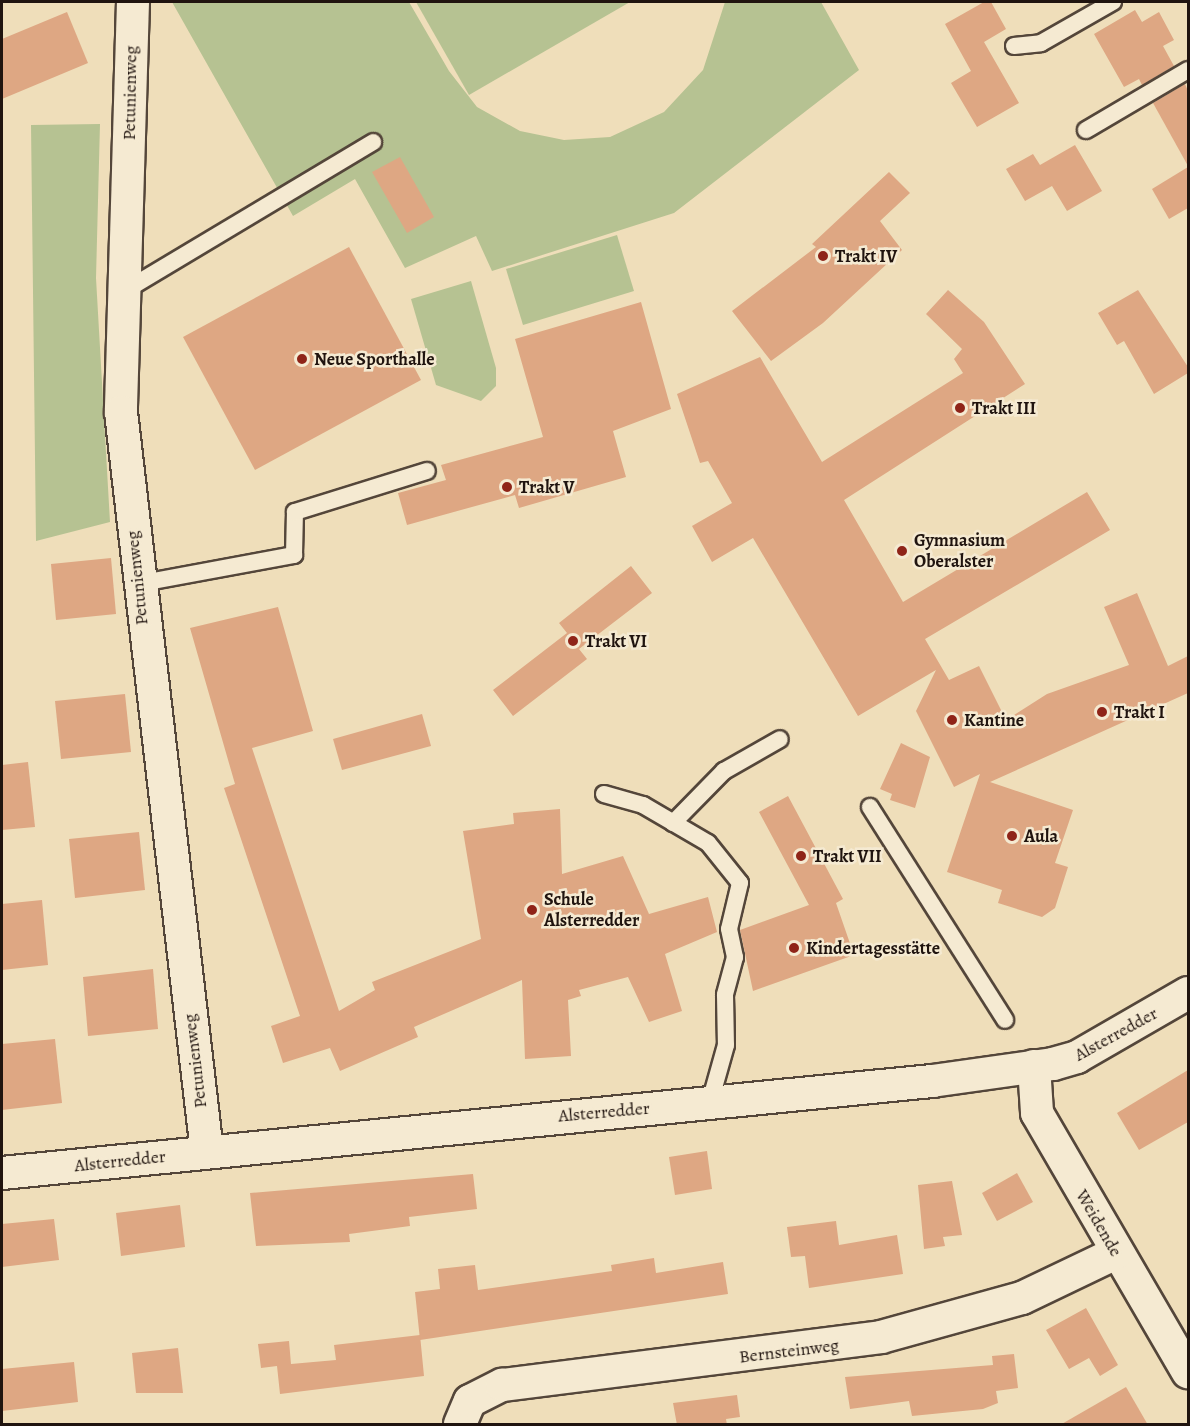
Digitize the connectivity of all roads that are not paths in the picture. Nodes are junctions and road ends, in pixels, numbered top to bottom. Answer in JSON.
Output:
{"nodes":[{"id":1,"x":133,"y":2,"type":"edge"},
{"id":2,"x":1113,"y":2,"type":"edge"},
{"id":3,"x":1014,"y":46,"type":"dead end"},
{"id":4,"x":1188,"y":70,"type":"edge"},
{"id":5,"x":1086,"y":130,"type":"dead end"},
{"id":6,"x":373,"y":142,"type":"dead end"},
{"id":7,"x":126,"y":290,"type":"junction"},
{"id":8,"x":427,"y":471,"type":"dead end"},
{"id":9,"x":137,"y":584,"type":"junction"},
{"id":10,"x":780,"y":739,"type":"dead end"},
{"id":11,"x":604,"y":794,"type":"dead end"},
{"id":12,"x":870,"y":807,"type":"dead end"},
{"id":13,"x":673,"y":823,"type":"junction"},
{"id":14,"x":1188,"y":993,"type":"edge"},
{"id":15,"x":1005,"y":1020,"type":"dead end"},
{"id":16,"x":1034,"y":1066,"type":"junction"},
{"id":17,"x":710,"y":1102,"type":"junction"},
{"id":18,"x":207,"y":1152,"type":"junction"},
{"id":19,"x":2,"y":1173,"type":"edge"},
{"id":20,"x":1116,"y":1253,"type":"junction"},
{"id":21,"x":1188,"y":1372,"type":"edge"},
{"id":22,"x":460,"y":1420,"type":"edge"}],
"edges":[{"from":1,"to":7,"type":"street","name":"Petunienweg"},
{"from":2,"to":3,"type":"lane"},
{"from":4,"to":5,"type":"lane"},
{"from":6,"to":7,"type":"lane"},
{"from":7,"to":9,"type":"street","name":"Petunienweg"},
{"from":8,"to":9,"type":"lane"},
{"from":9,"to":18,"type":"street","name":"Petunienweg"},
{"from":10,"to":13,"type":"lane"},
{"from":11,"to":13,"type":"lane"},
{"from":12,"to":15,"type":"lane"},
{"from":13,"to":17,"type":"lane"},
{"from":14,"to":16,"type":"street","name":"Alsterredder"},
{"from":16,"to":17,"type":"street","name":"Alsterredder"},
{"from":16,"to":20,"type":"street","name":"Weidende"},
{"from":17,"to":18,"type":"street","name":"Alsterredder"},
{"from":18,"to":19,"type":"street","name":"Alsterredder"},
{"from":20,"to":21,"type":"street","name":"Weidende"},
{"from":20,"to":22,"type":"street","name":"Bernsteinweg"}]}
